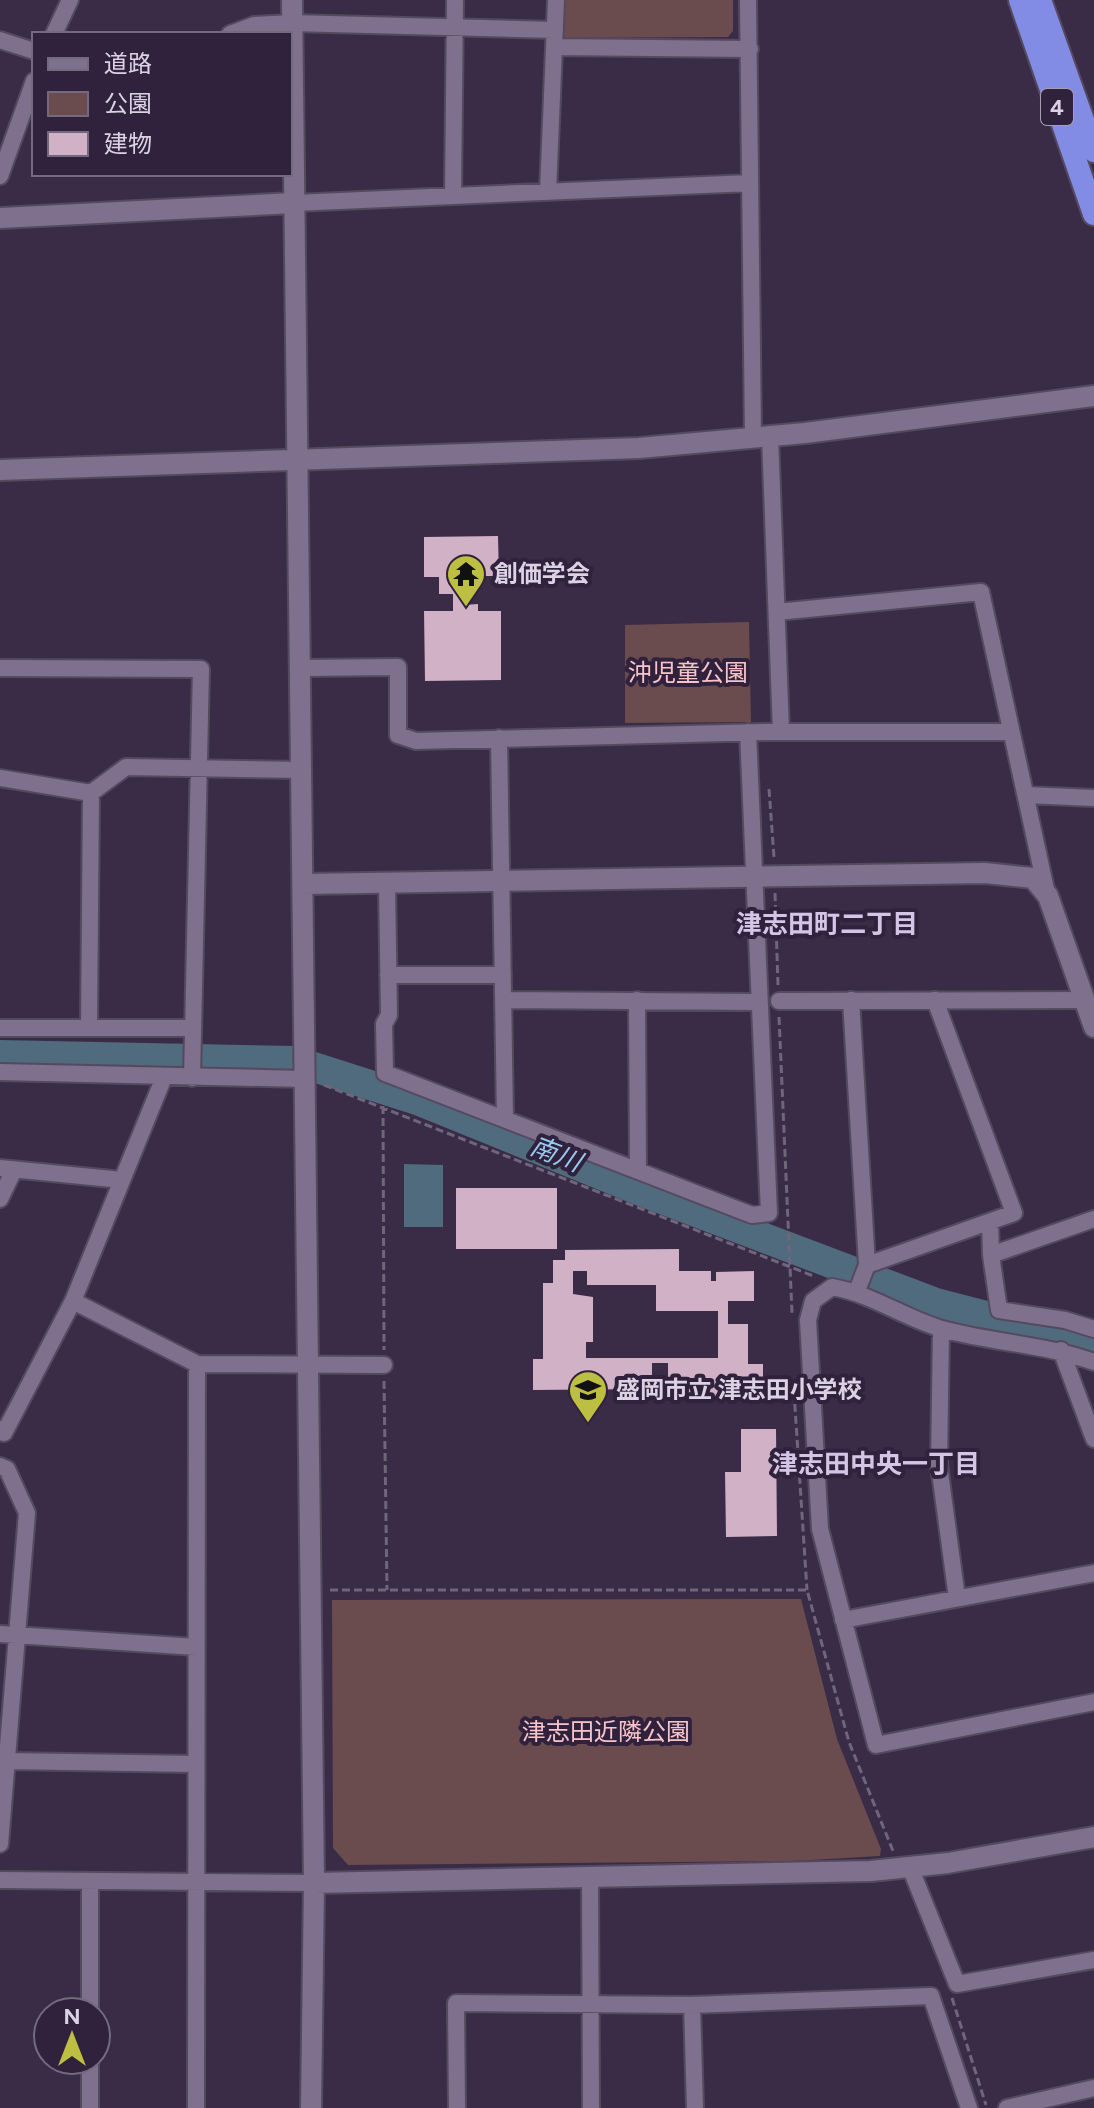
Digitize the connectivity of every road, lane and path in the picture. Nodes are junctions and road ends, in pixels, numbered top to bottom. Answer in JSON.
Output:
{"nodes":[{"id":1,"x":70,"y":0,"type":"edge"},
{"id":2,"x":292,"y":0,"type":"edge"},
{"id":3,"x":455,"y":0,"type":"edge"},
{"id":4,"x":556,"y":0,"type":"edge"},
{"id":5,"x":748,"y":0,"type":"edge"},
{"id":6,"x":1020,"y":0,"type":"edge"},
{"id":7,"x":1040,"y":0,"type":"edge"},
{"id":8,"x":292,"y":23,"type":"junction"},
{"id":9,"x":454,"y":27,"type":"junction"},
{"id":10,"x":55,"y":32,"type":"edge"},
{"id":11,"x":235,"y":32,"type":"edge"},
{"id":12,"x":555,"y":38,"type":"junction"},
{"id":13,"x":0,"y":40,"type":"edge"},
{"id":14,"x":750,"y":49,"type":"junction"},
{"id":15,"x":32,"y":50,"type":"edge"},
{"id":16,"x":32,"y":87,"type":"edge"},
{"id":17,"x":1094,"y":151,"type":"edge"},
{"id":18,"x":0,"y":176,"type":"edge"},
{"id":19,"x":750,"y":183,"type":"junction"},
{"id":20,"x":548,"y":192,"type":"junction"},
{"id":21,"x":453,"y":196,"type":"junction"},
{"id":22,"x":294,"y":203,"type":"junction"},
{"id":23,"x":1094,"y":214,"type":"edge"},
{"id":24,"x":0,"y":218,"type":"edge"},
{"id":25,"x":1094,"y":396,"type":"edge"},
{"id":26,"x":761,"y":437,"type":"junction"},
{"id":27,"x":296,"y":462,"type":"junction"},
{"id":28,"x":0,"y":470,"type":"edge"},
{"id":29,"x":777,"y":612,"type":"junction"},
{"id":30,"x":0,"y":668,"type":"edge"},
{"id":31,"x":301,"y":668,"type":"junction"},
{"id":32,"x":748,"y":732,"type":"junction"},
{"id":33,"x":781,"y":732,"type":"junction"},
{"id":34,"x":1011,"y":732,"type":"junction"},
{"id":35,"x":499,"y":738,"type":"junction"},
{"id":36,"x":200,"y":769,"type":"junction"},
{"id":37,"x":302,"y":770,"type":"junction"},
{"id":38,"x":0,"y":778,"type":"edge"},
{"id":39,"x":91,"y":793,"type":"junction"},
{"id":40,"x":1026,"y":795,"type":"junction"},
{"id":41,"x":1094,"y":798,"type":"edge"},
{"id":42,"x":753,"y":878,"type":"junction"},
{"id":43,"x":775,"y":878,"type":"junction"},
{"id":44,"x":502,"y":881,"type":"junction"},
{"id":45,"x":387,"y":883,"type":"junction"},
{"id":46,"x":303,"y":884,"type":"junction"},
{"id":47,"x":1048,"y":896,"type":"junction"},
{"id":48,"x":388,"y":975,"type":"junction"},
{"id":49,"x":503,"y":975,"type":"junction"},
{"id":50,"x":504,"y":1000,"type":"junction"},
{"id":51,"x":637,"y":1000,"type":"junction"},
{"id":52,"x":851,"y":1000,"type":"junction"},
{"id":53,"x":935,"y":1000,"type":"junction"},
{"id":54,"x":1085,"y":1000,"type":"junction"},
{"id":55,"x":779,"y":1001,"type":"junction"},
{"id":56,"x":757,"y":1002,"type":"junction"},
{"id":57,"x":1094,"y":1027,"type":"edge"},
{"id":58,"x":0,"y":1028,"type":"edge"},
{"id":59,"x":89,"y":1028,"type":"junction"},
{"id":60,"x":192,"y":1028,"type":"junction"},
{"id":61,"x":0,"y":1072,"type":"edge"},
{"id":62,"x":164,"y":1077,"type":"junction"},
{"id":63,"x":192,"y":1078,"type":"junction"},
{"id":64,"x":305,"y":1079,"type":"junction"},
{"id":65,"x":505,"y":1119,"type":"junction"},
{"id":66,"x":7,"y":1169,"type":"edge"},
{"id":67,"x":638,"y":1170,"type":"junction"},
{"id":68,"x":122,"y":1180,"type":"junction"},
{"id":69,"x":0,"y":1199,"type":"edge"},
{"id":70,"x":1094,"y":1219,"type":"edge"},
{"id":71,"x":990,"y":1222,"type":"junction"},
{"id":72,"x":991,"y":1255,"type":"junction"},
{"id":73,"x":790,"y":1267,"type":"junction"},
{"id":74,"x":866,"y":1267,"type":"junction"},
{"id":75,"x":832,"y":1287,"type":"junction"},
{"id":76,"x":858,"y":1289,"type":"junction"},
{"id":77,"x":73,"y":1301,"type":"junction"},
{"id":78,"x":941,"y":1329,"type":"junction"},
{"id":79,"x":1094,"y":1329,"type":"edge"},
{"id":80,"x":1061,"y":1350,"type":"junction"},
{"id":81,"x":1094,"y":1362,"type":"edge"},
{"id":82,"x":197,"y":1364,"type":"junction"},
{"id":83,"x":308,"y":1364,"type":"junction"},
{"id":84,"x":384,"y":1365,"type":"dead end"},
{"id":85,"x":0,"y":1429,"type":"edge"},
{"id":86,"x":1094,"y":1439,"type":"edge"},
{"id":87,"x":0,"y":1466,"type":"edge"},
{"id":88,"x":1094,"y":1573,"type":"edge"},
{"id":89,"x":311,"y":1590,"type":"junction"},
{"id":90,"x":957,"y":1598,"type":"junction"},
{"id":91,"x":843,"y":1620,"type":"junction"},
{"id":92,"x":8,"y":1634,"type":"edge"},
{"id":93,"x":196,"y":1647,"type":"junction"},
{"id":94,"x":1094,"y":1702,"type":"edge"},
{"id":95,"x":6,"y":1761,"type":"junction"},
{"id":96,"x":196,"y":1764,"type":"junction"},
{"id":97,"x":1094,"y":1837,"type":"edge"},
{"id":98,"x":0,"y":1844,"type":"edge"},
{"id":99,"x":904,"y":1867,"type":"junction"},
{"id":100,"x":590,"y":1877,"type":"junction"},
{"id":101,"x":0,"y":1880,"type":"edge"},
{"id":102,"x":90,"y":1881,"type":"junction"},
{"id":103,"x":196,"y":1882,"type":"junction"},
{"id":104,"x":314,"y":1883,"type":"junction"},
{"id":105,"x":1094,"y":1960,"type":"edge"},
{"id":106,"x":90,"y":1996,"type":"edge"},
{"id":107,"x":591,"y":2002,"type":"junction"},
{"id":108,"x":692,"y":2005,"type":"junction"},
{"id":109,"x":90,"y":2076,"type":"edge"},
{"id":110,"x":1094,"y":2088,"type":"edge"},
{"id":111,"x":90,"y":2108,"type":"edge"},
{"id":112,"x":196,"y":2108,"type":"edge"},
{"id":113,"x":311,"y":2108,"type":"edge"},
{"id":114,"x":457,"y":2108,"type":"edge"},
{"id":115,"x":591,"y":2108,"type":"edge"},
{"id":116,"x":695,"y":2108,"type":"edge"},
{"id":117,"x":969,"y":2108,"type":"edge"},
{"id":118,"x":1007,"y":2108,"type":"edge"}],
"edges":[{"from":1,"to":10,"type":"street"},
{"from":2,"to":8,"type":"street"},
{"from":3,"to":9,"type":"street"},
{"from":4,"to":12,"type":"street"},
{"from":5,"to":14,"type":"street"},
{"from":6,"to":23,"type":"highway","number":"4"},
{"from":7,"to":17,"type":"highway","number":"4"},
{"from":8,"to":9,"type":"street"},
{"from":8,"to":11,"type":"street"},
{"from":8,"to":22,"type":"street"},
{"from":9,"to":12,"type":"street"},
{"from":9,"to":21,"type":"street"},
{"from":12,"to":14,"type":"street"},
{"from":12,"to":20,"type":"street"},
{"from":13,"to":15,"type":"street"},
{"from":14,"to":19,"type":"street"},
{"from":16,"to":18,"type":"street"},
{"from":19,"to":20,"type":"street"},
{"from":19,"to":26,"type":"street"},
{"from":20,"to":21,"type":"street"},
{"from":21,"to":22,"type":"street"},
{"from":22,"to":24,"type":"street"},
{"from":22,"to":27,"type":"street"},
{"from":25,"to":26,"type":"street"},
{"from":26,"to":27,"type":"street"},
{"from":26,"to":29,"type":"street"},
{"from":27,"to":28,"type":"street"},
{"from":27,"to":31,"type":"street"},
{"from":29,"to":33,"type":"street"},
{"from":29,"to":34,"type":"street"},
{"from":30,"to":36,"type":"street"},
{"from":31,"to":35,"type":"street"},
{"from":31,"to":37,"type":"street"},
{"from":32,"to":33,"type":"street"},
{"from":32,"to":35,"type":"street"},
{"from":32,"to":42,"type":"street"},
{"from":33,"to":34,"type":"street"},
{"from":34,"to":40,"type":"street"},
{"from":35,"to":44,"type":"street"},
{"from":36,"to":37,"type":"street"},
{"from":36,"to":39,"type":"street"},
{"from":36,"to":60,"type":"street"},
{"from":37,"to":46,"type":"street"},
{"from":38,"to":39,"type":"street"},
{"from":39,"to":59,"type":"street"},
{"from":40,"to":41,"type":"street"},
{"from":40,"to":47,"type":"street"},
{"from":42,"to":43,"type":"street"},
{"from":42,"to":44,"type":"street"},
{"from":42,"to":56,"type":"street"},
{"from":43,"to":47,"type":"street"},
{"from":43,"to":55,"type":"path"},
{"from":44,"to":45,"type":"street"},
{"from":44,"to":49,"type":"street"},
{"from":45,"to":46,"type":"street"},
{"from":45,"to":48,"type":"street"},
{"from":46,"to":64,"type":"street"},
{"from":47,"to":54,"type":"street"},
{"from":48,"to":49,"type":"street"},
{"from":48,"to":65,"type":"street"},
{"from":49,"to":50,"type":"street"},
{"from":50,"to":51,"type":"street"},
{"from":50,"to":65,"type":"street"},
{"from":51,"to":56,"type":"street"},
{"from":51,"to":67,"type":"street"},
{"from":52,"to":53,"type":"street"},
{"from":52,"to":55,"type":"street"},
{"from":52,"to":74,"type":"street"},
{"from":53,"to":54,"type":"street"},
{"from":53,"to":71,"type":"street"},
{"from":54,"to":57,"type":"street"},
{"from":55,"to":73,"type":"path"},
{"from":56,"to":67,"type":"street"},
{"from":58,"to":59,"type":"street"},
{"from":59,"to":60,"type":"street"},
{"from":60,"to":63,"type":"street"},
{"from":61,"to":62,"type":"street"},
{"from":62,"to":63,"type":"street"},
{"from":62,"to":68,"type":"street"},
{"from":63,"to":64,"type":"street"},
{"from":64,"to":73,"type":"path"},
{"from":64,"to":83,"type":"street"},
{"from":65,"to":67,"type":"street"},
{"from":66,"to":68,"type":"street"},
{"from":66,"to":69,"type":"street"},
{"from":68,"to":77,"type":"street"},
{"from":70,"to":72,"type":"street"},
{"from":71,"to":72,"type":"street"},
{"from":71,"to":74,"type":"street"},
{"from":72,"to":79,"type":"street"},
{"from":73,"to":75,"type":"path"},
{"from":74,"to":76,"type":"street"},
{"from":75,"to":76,"type":"street"},
{"from":75,"to":91,"type":"street"},
{"from":76,"to":78,"type":"street"},
{"from":77,"to":82,"type":"street"},
{"from":77,"to":85,"type":"street"},
{"from":78,"to":80,"type":"street"},
{"from":78,"to":90,"type":"street"},
{"from":80,"to":81,"type":"street"},
{"from":80,"to":86,"type":"street"},
{"from":82,"to":83,"type":"street"},
{"from":82,"to":93,"type":"street"},
{"from":83,"to":84,"type":"street"},
{"from":83,"to":89,"type":"street"},
{"from":87,"to":92,"type":"street"},
{"from":88,"to":90,"type":"street"},
{"from":89,"to":99,"type":"path"},
{"from":89,"to":104,"type":"street"},
{"from":90,"to":91,"type":"street"},
{"from":91,"to":94,"type":"street"},
{"from":92,"to":93,"type":"street"},
{"from":92,"to":95,"type":"street"},
{"from":93,"to":96,"type":"street"},
{"from":95,"to":96,"type":"street"},
{"from":95,"to":98,"type":"street"},
{"from":96,"to":103,"type":"street"},
{"from":97,"to":99,"type":"street"},
{"from":99,"to":100,"type":"street"},
{"from":99,"to":105,"type":"street"},
{"from":100,"to":104,"type":"street"},
{"from":100,"to":107,"type":"street"},
{"from":101,"to":102,"type":"street"},
{"from":102,"to":103,"type":"street"},
{"from":102,"to":106,"type":"street"},
{"from":103,"to":104,"type":"street"},
{"from":103,"to":112,"type":"street"},
{"from":104,"to":113,"type":"street"},
{"from":107,"to":108,"type":"street"},
{"from":107,"to":114,"type":"street"},
{"from":107,"to":115,"type":"street"},
{"from":108,"to":116,"type":"street"},
{"from":108,"to":117,"type":"street"},
{"from":109,"to":111,"type":"street"},
{"from":110,"to":118,"type":"street"}]}
